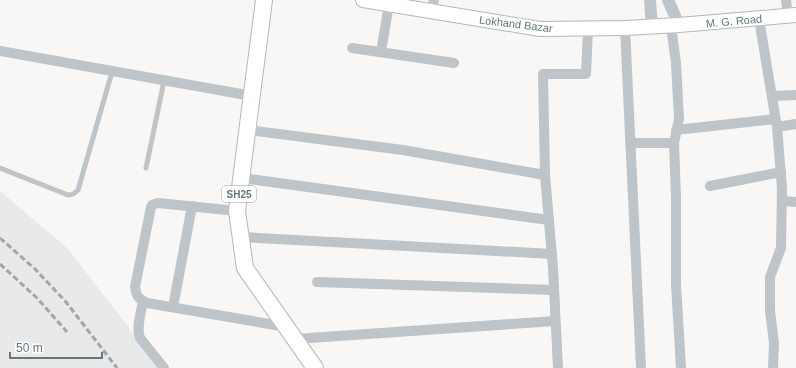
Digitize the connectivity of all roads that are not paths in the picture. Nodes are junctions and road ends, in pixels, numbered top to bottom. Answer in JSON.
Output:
{"nodes":[{"id":1,"x":264,"y":0,"type":"edge"},
{"id":2,"x":362,"y":0,"type":"edge"},
{"id":3,"x":650,"y":0,"type":"edge"},
{"id":4,"x":668,"y":0,"type":"edge"},
{"id":5,"x":786,"y":0,"type":"edge"},
{"id":6,"x":389,"y":4,"type":"junction"},
{"id":7,"x":433,"y":6,"type":"edge"},
{"id":8,"x":792,"y":15,"type":"edge"},
{"id":9,"x":759,"y":19,"type":"junction"},
{"id":10,"x":675,"y":25,"type":"junction"},
{"id":11,"x":652,"y":27,"type":"junction"},
{"id":12,"x":625,"y":28,"type":"junction"},
{"id":13,"x":588,"y":29,"type":"junction"},
{"id":14,"x":352,"y":48,"type":"dead end"},
{"id":15,"x":0,"y":52,"type":"edge"},
{"id":16,"x":381,"y":52,"type":"junction"},
{"id":17,"x":454,"y":63,"type":"dead end"},
{"id":18,"x":112,"y":72,"type":"junction"},
{"id":19,"x":164,"y":81,"type":"junction"},
{"id":20,"x":796,"y":95,"type":"edge"},
{"id":21,"x":252,"y":96,"type":"junction"},
{"id":22,"x":772,"y":96,"type":"junction"},
{"id":23,"x":776,"y":123,"type":"junction"},
{"id":24,"x":796,"y":124,"type":"edge"},
{"id":25,"x":248,"y":130,"type":"junction"},
{"id":26,"x":676,"y":130,"type":"junction"},
{"id":27,"x":630,"y":143,"type":"junction"},
{"id":28,"x":674,"y":143,"type":"junction"},
{"id":29,"x":0,"y":168,"type":"edge"},
{"id":30,"x":146,"y":168,"type":"dead end"},
{"id":31,"x":781,"y":172,"type":"junction"},
{"id":32,"x":545,"y":175,"type":"junction"},
{"id":33,"x":242,"y":178,"type":"junction"},
{"id":34,"x":710,"y":186,"type":"dead end"},
{"id":35,"x":782,"y":201,"type":"junction"},
{"id":36,"x":796,"y":202,"type":"edge"},
{"id":37,"x":192,"y":206,"type":"junction"},
{"id":38,"x":237,"y":211,"type":"junction"},
{"id":39,"x":549,"y":220,"type":"junction"},
{"id":40,"x":241,"y":237,"type":"junction"},
{"id":41,"x":552,"y":254,"type":"junction"},
{"id":42,"x":318,"y":282,"type":"dead end"},
{"id":43,"x":554,"y":290,"type":"junction"},
{"id":44,"x":142,"y":301,"type":"junction"},
{"id":45,"x":173,"y":308,"type":"junction"},
{"id":46,"x":555,"y":321,"type":"junction"},
{"id":47,"x":291,"y":333,"type":"junction"},
{"id":48,"x":164,"y":368,"type":"edge"},
{"id":49,"x":315,"y":368,"type":"edge"},
{"id":50,"x":558,"y":368,"type":"edge"},
{"id":51,"x":641,"y":368,"type":"edge"},
{"id":52,"x":681,"y":368,"type":"edge"},
{"id":53,"x":773,"y":368,"type":"edge"}],
"edges":[{"from":1,"to":21,"type":"main road","number":"SH25"},
{"from":2,"to":6,"type":"main road","name":"Lokhand Bazar"},
{"from":3,"to":11,"type":"street"},
{"from":4,"to":10,"type":"street"},
{"from":5,"to":8,"type":"street"},
{"from":6,"to":7,"type":"main road","name":"Lokhand Bazar"},
{"from":6,"to":16,"type":"street"},
{"from":7,"to":13,"type":"main road","name":"Lokhand Bazar"},
{"from":8,"to":9,"type":"main road","name":"M. G. Road"},
{"from":9,"to":10,"type":"main road","name":"M. G. Road"},
{"from":9,"to":22,"type":"street"},
{"from":10,"to":11,"type":"main road","name":"Lokhand Bazar"},
{"from":10,"to":26,"type":"street"},
{"from":11,"to":12,"type":"main road","name":"Lokhand Bazar"},
{"from":12,"to":13,"type":"main road","name":"Lokhand Bazar"},
{"from":12,"to":27,"type":"street"},
{"from":13,"to":32,"type":"street"},
{"from":14,"to":16,"type":"street"},
{"from":15,"to":18,"type":"street"},
{"from":16,"to":17,"type":"street"},
{"from":18,"to":19,"type":"street"},
{"from":18,"to":29,"type":"lane"},
{"from":19,"to":21,"type":"street"},
{"from":19,"to":30,"type":"lane"},
{"from":20,"to":22,"type":"street"},
{"from":21,"to":25,"type":"main road","number":"SH25"},
{"from":22,"to":23,"type":"street"},
{"from":23,"to":24,"type":"street"},
{"from":23,"to":26,"type":"street"},
{"from":23,"to":31,"type":"street"},
{"from":25,"to":32,"type":"street"},
{"from":25,"to":33,"type":"main road","number":"SH25"},
{"from":26,"to":28,"type":"street"},
{"from":27,"to":28,"type":"street"},
{"from":27,"to":51,"type":"street"},
{"from":28,"to":52,"type":"street"},
{"from":31,"to":34,"type":"street"},
{"from":31,"to":35,"type":"street"},
{"from":32,"to":39,"type":"street"},
{"from":33,"to":38,"type":"main road","number":"SH25"},
{"from":33,"to":39,"type":"street"},
{"from":35,"to":36,"type":"street"},
{"from":35,"to":53,"type":"street"},
{"from":37,"to":38,"type":"street"},
{"from":37,"to":44,"type":"street"},
{"from":37,"to":45,"type":"street"},
{"from":38,"to":40,"type":"main road","number":"SH25"},
{"from":39,"to":41,"type":"street"},
{"from":40,"to":41,"type":"street"},
{"from":40,"to":47,"type":"main road","number":"SH25"},
{"from":41,"to":43,"type":"street"},
{"from":42,"to":43,"type":"street"},
{"from":43,"to":46,"type":"street"},
{"from":44,"to":45,"type":"street"},
{"from":44,"to":48,"type":"street"},
{"from":45,"to":47,"type":"street"},
{"from":46,"to":47,"type":"street"},
{"from":46,"to":50,"type":"street"},
{"from":47,"to":49,"type":"main road","number":"SH25"}]}
